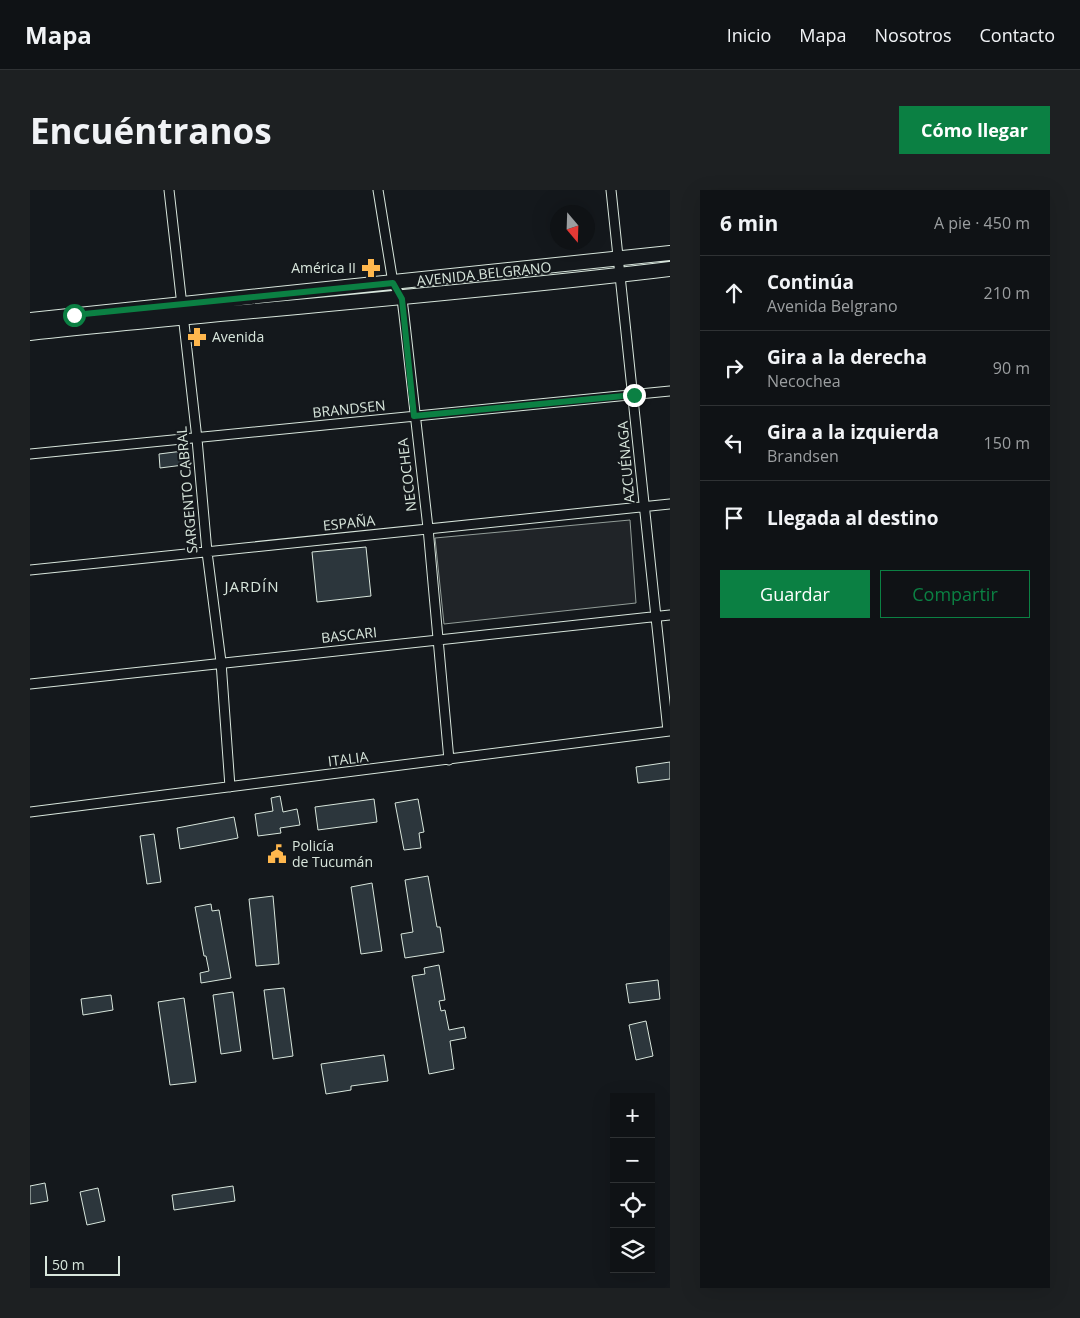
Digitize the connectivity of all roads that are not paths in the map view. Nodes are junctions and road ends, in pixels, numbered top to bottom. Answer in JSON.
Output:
{"nodes":[{"id":1,"x":169,"y":190,"type":"edge"},
{"id":2,"x":378,"y":190,"type":"edge"},
{"id":3,"x":611,"y":190,"type":"edge"},
{"id":4,"x":670,"y":253,"type":"edge"},
{"id":5,"x":619,"y":260,"type":"junction"},
{"id":6,"x":670,"y":269,"type":"edge"},
{"id":7,"x":621,"y":275,"type":"junction"},
{"id":8,"x":393,"y":283,"type":"junction"},
{"id":9,"x":402,"y":299,"type":"junction"},
{"id":10,"x":182,"y":310,"type":"junction"},
{"id":11,"x":30,"y":320,"type":"edge"},
{"id":12,"x":30,"y":333,"type":"edge"},
{"id":13,"x":670,"y":391,"type":"edge"},
{"id":14,"x":634,"y":395,"type":"junction"},
{"id":15,"x":414,"y":416,"type":"junction"},
{"id":16,"x":197,"y":438,"type":"junction"},
{"id":17,"x":30,"y":454,"type":"edge"},
{"id":18,"x":670,"y":504,"type":"edge"},
{"id":19,"x":644,"y":507,"type":"junction"},
{"id":20,"x":428,"y":528,"type":"junction"},
{"id":21,"x":207,"y":552,"type":"junction"},
{"id":22,"x":30,"y":570,"type":"edge"},
{"id":23,"x":670,"y":615,"type":"edge"},
{"id":24,"x":654,"y":616,"type":"junction"},
{"id":25,"x":438,"y":640,"type":"junction"},
{"id":26,"x":221,"y":662,"type":"junction"},
{"id":27,"x":30,"y":684,"type":"edge"},
{"id":28,"x":669,"y":731,"type":"edge"},
{"id":29,"x":449,"y":760,"type":"junction"},
{"id":30,"x":230,"y":787,"type":"junction"},
{"id":31,"x":30,"y":812,"type":"edge"}],
"edges":[{"from":1,"to":10,"type":"street","name":"SARGENTO CABRAL"},
{"from":2,"to":8,"type":"street","name":"NECOCHEA"},
{"from":3,"to":5,"type":"street","name":"AZCUÉNAGA"},
{"from":4,"to":5,"type":"main road","name":"AVENIDA BELGRANO"},
{"from":5,"to":7,"type":"street","name":"AZCUÉNAGA"},
{"from":5,"to":8,"type":"main road","name":"AVENIDA BELGRANO"},
{"from":6,"to":7,"type":"main road","name":"AVENIDA BELGRANO"},
{"from":7,"to":9,"type":"main road","name":"AVENIDA BELGRANO"},
{"from":7,"to":14,"type":"street","name":"AZCUÉNAGA"},
{"from":8,"to":9,"type":"street","name":"NECOCHEA"},
{"from":8,"to":10,"type":"main road","name":"AVENIDA BELGRANO"},
{"from":9,"to":10,"type":"main road","name":"AVENIDA BELGRANO"},
{"from":9,"to":15,"type":"street","name":"NECOCHEA"},
{"from":10,"to":11,"type":"main road","name":"AVENIDA BELGRANO"},
{"from":10,"to":12,"type":"main road","name":"AVENIDA BELGRANO"},
{"from":10,"to":16,"type":"street","name":"SARGENTO CABRAL"},
{"from":13,"to":14,"type":"street","name":"BRANDSEN"},
{"from":14,"to":15,"type":"street","name":"BRANDSEN"},
{"from":14,"to":19,"type":"street","name":"AZCUÉNAGA"},
{"from":15,"to":16,"type":"street","name":"BRANDSEN"},
{"from":15,"to":20,"type":"street","name":"NECOCHEA"},
{"from":16,"to":17,"type":"street","name":"BRANDSEN"},
{"from":16,"to":21,"type":"street","name":"SARGENTO CABRAL"},
{"from":18,"to":19,"type":"street","name":"ESPAÑA"},
{"from":19,"to":20,"type":"street","name":"ESPAÑA"},
{"from":19,"to":24,"type":"street","name":"AZCUÉNAGA"},
{"from":20,"to":21,"type":"street","name":"ESPAÑA"},
{"from":20,"to":25,"type":"street","name":"NECOCHEA"},
{"from":21,"to":22,"type":"street","name":"ESPAÑA"},
{"from":21,"to":26,"type":"street","name":"SARGENTO CABRAL"},
{"from":23,"to":24,"type":"street","name":"BASCARI"},
{"from":24,"to":25,"type":"street","name":"BASCARI"},
{"from":24,"to":28,"type":"street","name":"AZCUÉNAGA"},
{"from":25,"to":26,"type":"street","name":"BASCARI"},
{"from":25,"to":29,"type":"street","name":"NECOCHEA"},
{"from":26,"to":27,"type":"street","name":"BASCARI"},
{"from":26,"to":30,"type":"street","name":"SARGENTO CABRAL"},
{"from":28,"to":29,"type":"street","name":"ITALIA"},
{"from":29,"to":30,"type":"street","name":"ITALIA"},
{"from":30,"to":31,"type":"street","name":"ITALIA"}]}
